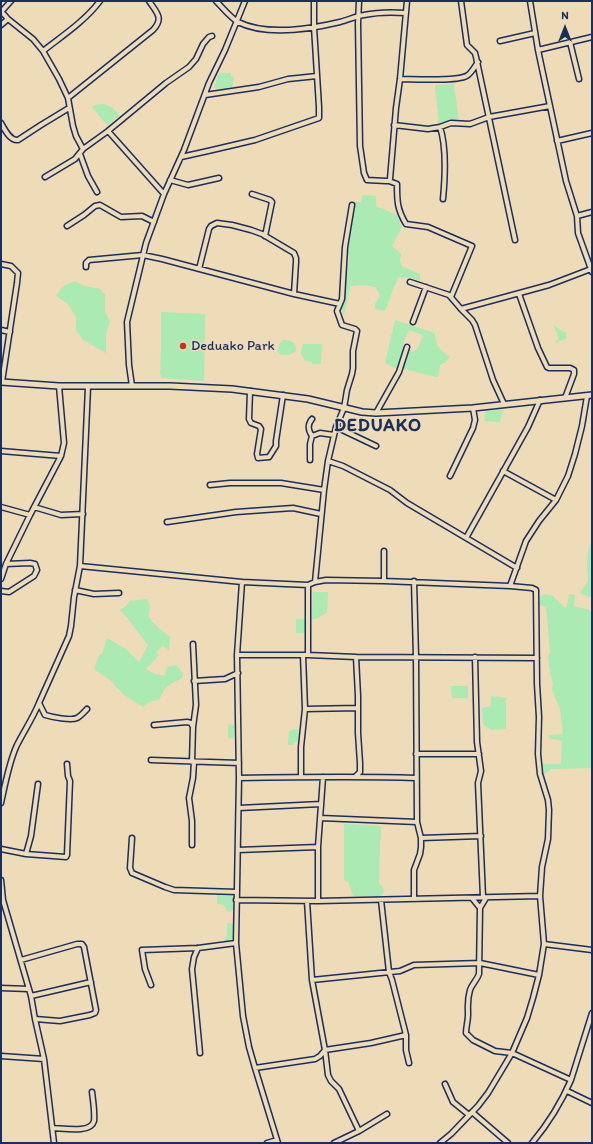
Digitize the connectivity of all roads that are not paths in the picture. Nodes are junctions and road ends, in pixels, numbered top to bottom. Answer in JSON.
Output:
{"nodes":[{"id":1,"x":11,"y":1,"type":"edge"},
{"id":2,"x":100,"y":1,"type":"edge"},
{"id":3,"x":149,"y":1,"type":"edge"},
{"id":4,"x":216,"y":1,"type":"edge"},
{"id":5,"x":245,"y":1,"type":"edge"},
{"id":6,"x":314,"y":1,"type":"edge"},
{"id":7,"x":359,"y":1,"type":"edge"},
{"id":8,"x":407,"y":1,"type":"edge"},
{"id":9,"x":461,"y":1,"type":"edge"},
{"id":10,"x":530,"y":1,"type":"edge"},
{"id":11,"x":1,"y":11,"type":"edge"},
{"id":12,"x":406,"y":13,"type":"junction"},
{"id":13,"x":359,"y":16,"type":"junction"},
{"id":14,"x":8,"y":18,"type":"junction"},
{"id":15,"x":237,"y":21,"type":"junction"},
{"id":16,"x":1,"y":26,"type":"edge"},
{"id":17,"x":314,"y":27,"type":"junction"},
{"id":18,"x":535,"y":33,"type":"junction"},
{"id":19,"x":212,"y":36,"type":"dead end"},
{"id":20,"x":592,"y":37,"type":"edge"},
{"id":21,"x":500,"y":41,"type":"dead end"},
{"id":22,"x":570,"y":42,"type":"junction"},
{"id":23,"x":538,"y":50,"type":"junction"},
{"id":24,"x":42,"y":51,"type":"junction"},
{"id":25,"x":478,"y":62,"type":"junction"},
{"id":26,"x":317,"y":76,"type":"junction"},
{"id":27,"x":400,"y":79,"type":"junction"},
{"id":28,"x":579,"y":79,"type":"dead end"},
{"id":29,"x":205,"y":95,"type":"junction"},
{"id":30,"x":68,"y":98,"type":"junction"},
{"id":31,"x":550,"y":106,"type":"junction"},
{"id":32,"x":69,"y":108,"type":"junction"},
{"id":33,"x":489,"y":117,"type":"junction"},
{"id":34,"x":1,"y":124,"type":"edge"},
{"id":35,"x":394,"y":125,"type":"junction"},
{"id":36,"x":440,"y":127,"type":"junction"},
{"id":37,"x":108,"y":131,"type":"junction"},
{"id":38,"x":592,"y":133,"type":"edge"},
{"id":39,"x":557,"y":141,"type":"junction"},
{"id":40,"x":83,"y":149,"type":"junction"},
{"id":41,"x":80,"y":154,"type":"junction"},
{"id":42,"x":181,"y":156,"type":"junction"},
{"id":43,"x":45,"y":177,"type":"dead end"},
{"id":44,"x":220,"y":178,"type":"dead end"},
{"id":45,"x":170,"y":180,"type":"junction"},
{"id":46,"x":389,"y":181,"type":"junction"},
{"id":47,"x":97,"y":192,"type":"dead end"},
{"id":48,"x":164,"y":194,"type":"junction"},
{"id":49,"x":252,"y":194,"type":"dead end"},
{"id":50,"x":443,"y":199,"type":"dead end"},
{"id":51,"x":352,"y":205,"type":"dead end"},
{"id":52,"x":592,"y":212,"type":"edge"},
{"id":53,"x":577,"y":216,"type":"junction"},
{"id":54,"x":154,"y":222,"type":"junction"},
{"id":55,"x":67,"y":226,"type":"dead end"},
{"id":56,"x":265,"y":236,"type":"junction"},
{"id":57,"x":515,"y":240,"type":"dead end"},
{"id":58,"x":143,"y":255,"type":"junction"},
{"id":59,"x":1,"y":264,"type":"edge"},
{"id":60,"x":86,"y":266,"type":"dead end"},
{"id":61,"x":199,"y":268,"type":"junction"},
{"id":62,"x":592,"y":271,"type":"edge"},
{"id":63,"x":410,"y":282,"type":"dead end"},
{"id":64,"x":426,"y":287,"type":"junction"},
{"id":65,"x":294,"y":294,"type":"junction"},
{"id":66,"x":519,"y":294,"type":"junction"},
{"id":67,"x":451,"y":297,"type":"junction"},
{"id":68,"x":340,"y":304,"type":"junction"},
{"id":69,"x":461,"y":309,"type":"junction"},
{"id":70,"x":413,"y":322,"type":"dead end"},
{"id":71,"x":1,"y":330,"type":"edge"},
{"id":72,"x":10,"y":332,"type":"junction"},
{"id":73,"x":407,"y":347,"type":"dead end"},
{"id":74,"x":2,"y":382,"type":"edge"},
{"id":75,"x":59,"y":386,"type":"junction"},
{"id":76,"x":132,"y":386,"type":"junction"},
{"id":77,"x":88,"y":387,"type":"junction"},
{"id":78,"x":250,"y":391,"type":"junction"},
{"id":79,"x":283,"y":395,"type":"junction"},
{"id":80,"x":590,"y":395,"type":"edge"},
{"id":81,"x":565,"y":398,"type":"junction"},
{"id":82,"x":540,"y":400,"type":"junction"},
{"id":83,"x":504,"y":404,"type":"junction"},
{"id":84,"x":344,"y":408,"type":"junction"},
{"id":85,"x":473,"y":408,"type":"junction"},
{"id":86,"x":376,"y":413,"type":"junction"},
{"id":87,"x":312,"y":419,"type":"dead end"},
{"id":88,"x":336,"y":427,"type":"junction"},
{"id":89,"x":334,"y":435,"type":"junction"},
{"id":90,"x":312,"y":436,"type":"junction"},
{"id":91,"x":376,"y":446,"type":"dead end"},
{"id":92,"x":1,"y":451,"type":"edge"},
{"id":93,"x":61,"y":456,"type":"junction"},
{"id":94,"x":310,"y":460,"type":"dead end"},
{"id":95,"x":328,"y":461,"type":"junction"},
{"id":96,"x":503,"y":471,"type":"junction"},
{"id":97,"x":450,"y":476,"type":"dead end"},
{"id":98,"x":210,"y":485,"type":"dead end"},
{"id":99,"x":324,"y":490,"type":"junction"},
{"id":100,"x":556,"y":500,"type":"junction"},
{"id":101,"x":1,"y":508,"type":"edge"},
{"id":102,"x":34,"y":508,"type":"junction"},
{"id":103,"x":83,"y":514,"type":"junction"},
{"id":104,"x":321,"y":514,"type":"junction"},
{"id":105,"x":30,"y":516,"type":"junction"},
{"id":106,"x":167,"y":522,"type":"dead end"},
{"id":107,"x":466,"y":538,"type":"junction"},
{"id":108,"x":384,"y":551,"type":"dead end"},
{"id":109,"x":6,"y":564,"type":"junction"},
{"id":110,"x":80,"y":566,"type":"junction"},
{"id":111,"x":517,"y":568,"type":"junction"},
{"id":112,"x":1,"y":579,"type":"edge"},
{"id":113,"x":384,"y":581,"type":"junction"},
{"id":114,"x":414,"y":581,"type":"junction"},
{"id":115,"x":242,"y":582,"type":"junction"},
{"id":116,"x":315,"y":582,"type":"junction"},
{"id":117,"x":308,"y":585,"type":"junction"},
{"id":118,"x":510,"y":586,"type":"junction"},
{"id":119,"x":75,"y":590,"type":"junction"},
{"id":120,"x":1,"y":591,"type":"edge"},
{"id":121,"x":119,"y":593,"type":"dead end"},
{"id":122,"x":193,"y":644,"type":"dead end"},
{"id":123,"x":238,"y":655,"type":"junction"},
{"id":124,"x":303,"y":655,"type":"junction"},
{"id":125,"x":308,"y":655,"type":"junction"},
{"id":126,"x":356,"y":657,"type":"junction"},
{"id":127,"x":416,"y":657,"type":"junction"},
{"id":128,"x":475,"y":657,"type":"junction"},
{"id":129,"x":537,"y":658,"type":"junction"},
{"id":130,"x":238,"y":673,"type":"junction"},
{"id":131,"x":194,"y":681,"type":"junction"},
{"id":132,"x":39,"y":704,"type":"junction"},
{"id":133,"x":358,"y":708,"type":"junction"},
{"id":134,"x":87,"y":709,"type":"dead end"},
{"id":135,"x":305,"y":709,"type":"junction"},
{"id":136,"x":154,"y":724,"type":"dead end"},
{"id":137,"x":193,"y":727,"type":"junction"},
{"id":138,"x":416,"y":754,"type":"junction"},
{"id":139,"x":479,"y":754,"type":"junction"},
{"id":140,"x":151,"y":760,"type":"dead end"},
{"id":141,"x":193,"y":762,"type":"junction"},
{"id":142,"x":239,"y":763,"type":"junction"},
{"id":143,"x":67,"y":764,"type":"dead end"},
{"id":144,"x":356,"y":776,"type":"junction"},
{"id":145,"x":301,"y":777,"type":"junction"},
{"id":146,"x":239,"y":778,"type":"junction"},
{"id":147,"x":323,"y":778,"type":"junction"},
{"id":148,"x":416,"y":778,"type":"junction"},
{"id":149,"x":38,"y":784,"type":"dead end"},
{"id":150,"x":1,"y":803,"type":"edge"},
{"id":151,"x":321,"y":804,"type":"junction"},
{"id":152,"x":238,"y":808,"type":"junction"},
{"id":153,"x":320,"y":818,"type":"junction"},
{"id":154,"x":417,"y":822,"type":"junction"},
{"id":155,"x":481,"y":836,"type":"junction"},
{"id":156,"x":132,"y":838,"type":"dead end"},
{"id":157,"x":420,"y":838,"type":"junction"},
{"id":158,"x":192,"y":845,"type":"dead end"},
{"id":159,"x":318,"y":847,"type":"junction"},
{"id":160,"x":1,"y":849,"type":"edge"},
{"id":161,"x":238,"y":850,"type":"junction"},
{"id":162,"x":26,"y":854,"type":"junction"},
{"id":163,"x":1,"y":880,"type":"edge"},
{"id":164,"x":237,"y":892,"type":"junction"},
{"id":165,"x":540,"y":896,"type":"junction"},
{"id":166,"x":472,"y":898,"type":"junction"},
{"id":167,"x":484,"y":898,"type":"junction"},
{"id":168,"x":414,"y":899,"type":"junction"},
{"id":169,"x":2,"y":900,"type":"edge"},
{"id":170,"x":236,"y":900,"type":"junction"},
{"id":171,"x":381,"y":900,"type":"junction"},
{"id":172,"x":307,"y":901,"type":"junction"},
{"id":173,"x":318,"y":901,"type":"junction"},
{"id":174,"x":480,"y":908,"type":"junction"},
{"id":175,"x":236,"y":943,"type":"junction"},
{"id":176,"x":544,"y":944,"type":"junction"},
{"id":177,"x":198,"y":948,"type":"junction"},
{"id":178,"x":592,"y":950,"type":"edge"},
{"id":179,"x":21,"y":960,"type":"junction"},
{"id":180,"x":480,"y":963,"type":"junction"},
{"id":181,"x":389,"y":972,"type":"junction"},
{"id":182,"x":539,"y":975,"type":"junction"},
{"id":183,"x":312,"y":980,"type":"junction"},
{"id":184,"x":91,"y":982,"type":"junction"},
{"id":185,"x":152,"y":985,"type":"dead end"},
{"id":186,"x":1,"y":988,"type":"edge"},
{"id":187,"x":29,"y":989,"type":"junction"},
{"id":188,"x":31,"y":996,"type":"junction"},
{"id":189,"x":592,"y":1016,"type":"edge"},
{"id":190,"x":35,"y":1019,"type":"junction"},
{"id":191,"x":406,"y":1035,"type":"junction"},
{"id":192,"x":325,"y":1050,"type":"junction"},
{"id":193,"x":200,"y":1053,"type":"dead end"},
{"id":194,"x":512,"y":1053,"type":"junction"},
{"id":195,"x":1,"y":1056,"type":"edge"},
{"id":196,"x":44,"y":1059,"type":"junction"},
{"id":197,"x":409,"y":1063,"type":"dead end"},
{"id":198,"x":255,"y":1068,"type":"junction"},
{"id":199,"x":571,"y":1080,"type":"junction"},
{"id":200,"x":445,"y":1084,"type":"dead end"},
{"id":201,"x":567,"y":1091,"type":"junction"},
{"id":202,"x":92,"y":1092,"type":"dead end"},
{"id":203,"x":592,"y":1103,"type":"edge"},
{"id":204,"x":387,"y":1114,"type":"dead end"},
{"id":205,"x":471,"y":1114,"type":"junction"},
{"id":206,"x":52,"y":1128,"type":"junction"},
{"id":207,"x":359,"y":1131,"type":"junction"},
{"id":208,"x":278,"y":1141,"type":"edge"},
{"id":209,"x":54,"y":1143,"type":"edge"},
{"id":210,"x":267,"y":1143,"type":"edge"},
{"id":211,"x":334,"y":1143,"type":"edge"},
{"id":212,"x":440,"y":1143,"type":"edge"},
{"id":213,"x":508,"y":1143,"type":"edge"},
{"id":214,"x":532,"y":1143,"type":"edge"}],
"edges":[{"from":1,"to":11,"type":"street"},
{"from":2,"to":24,"type":"street"},
{"from":3,"to":30,"type":"street"},
{"from":4,"to":15,"type":"street"},
{"from":5,"to":15,"type":"street"},
{"from":6,"to":17,"type":"street"},
{"from":7,"to":13,"type":"street"},
{"from":8,"to":12,"type":"street"},
{"from":9,"to":25,"type":"street"},
{"from":10,"to":18,"type":"street"},
{"from":11,"to":14,"type":"street"},
{"from":12,"to":13,"type":"street"},
{"from":12,"to":27,"type":"street"},
{"from":13,"to":17,"type":"street"},
{"from":13,"to":46,"type":"street"},
{"from":14,"to":16,"type":"street"},
{"from":14,"to":24,"type":"street"},
{"from":15,"to":17,"type":"street"},
{"from":15,"to":29,"type":"street"},
{"from":17,"to":26,"type":"street"},
{"from":18,"to":21,"type":"street"},
{"from":18,"to":23,"type":"street"},
{"from":19,"to":37,"type":"street"},
{"from":20,"to":22,"type":"street"},
{"from":22,"to":23,"type":"street"},
{"from":22,"to":28,"type":"street"},
{"from":23,"to":31,"type":"street"},
{"from":24,"to":30,"type":"street"},
{"from":25,"to":27,"type":"street"},
{"from":25,"to":33,"type":"street"},
{"from":26,"to":29,"type":"street"},
{"from":26,"to":42,"type":"street"},
{"from":27,"to":35,"type":"street"},
{"from":29,"to":42,"type":"street"},
{"from":30,"to":32,"type":"street"},
{"from":31,"to":33,"type":"street"},
{"from":31,"to":39,"type":"street"},
{"from":32,"to":34,"type":"street"},
{"from":32,"to":40,"type":"street"},
{"from":33,"to":36,"type":"street"},
{"from":33,"to":57,"type":"street"},
{"from":35,"to":36,"type":"street"},
{"from":35,"to":46,"type":"street"},
{"from":36,"to":50,"type":"street"},
{"from":37,"to":40,"type":"street"},
{"from":37,"to":48,"type":"street"},
{"from":38,"to":39,"type":"street"},
{"from":39,"to":53,"type":"street"},
{"from":40,"to":41,"type":"street"},
{"from":41,"to":43,"type":"street"},
{"from":41,"to":47,"type":"street"},
{"from":42,"to":45,"type":"street"},
{"from":44,"to":45,"type":"street"},
{"from":45,"to":48,"type":"street"},
{"from":46,"to":67,"type":"street"},
{"from":48,"to":54,"type":"street"},
{"from":49,"to":56,"type":"street"},
{"from":51,"to":68,"type":"street"},
{"from":52,"to":53,"type":"street"},
{"from":53,"to":62,"type":"street"},
{"from":54,"to":55,"type":"street"},
{"from":54,"to":58,"type":"street"},
{"from":56,"to":61,"type":"street"},
{"from":56,"to":65,"type":"street"},
{"from":58,"to":60,"type":"street"},
{"from":58,"to":61,"type":"street"},
{"from":58,"to":76,"type":"street"},
{"from":59,"to":72,"type":"street"},
{"from":61,"to":65,"type":"street"},
{"from":62,"to":66,"type":"street"},
{"from":63,"to":64,"type":"street"},
{"from":64,"to":67,"type":"street"},
{"from":64,"to":70,"type":"street"},
{"from":65,"to":68,"type":"street"},
{"from":66,"to":69,"type":"street"},
{"from":66,"to":81,"type":"street"},
{"from":67,"to":69,"type":"street"},
{"from":68,"to":84,"type":"street"},
{"from":69,"to":83,"type":"street"},
{"from":71,"to":72,"type":"street"},
{"from":72,"to":74,"type":"street"},
{"from":73,"to":86,"type":"street"},
{"from":74,"to":75,"type":"street"},
{"from":75,"to":77,"type":"street"},
{"from":75,"to":93,"type":"street"},
{"from":76,"to":77,"type":"street"},
{"from":76,"to":78,"type":"street"},
{"from":77,"to":103,"type":"street"},
{"from":78,"to":79,"type":"street"},
{"from":78,"to":79,"type":"street"},
{"from":79,"to":84,"type":"street"},
{"from":80,"to":81,"type":"street"},
{"from":80,"to":100,"type":"street"},
{"from":81,"to":82,"type":"street"},
{"from":82,"to":83,"type":"street"},
{"from":82,"to":96,"type":"street"},
{"from":83,"to":85,"type":"street"},
{"from":84,"to":86,"type":"street"},
{"from":84,"to":88,"type":"street"},
{"from":85,"to":86,"type":"street"},
{"from":85,"to":97,"type":"street"},
{"from":87,"to":90,"type":"street"},
{"from":88,"to":89,"type":"street"},
{"from":88,"to":91,"type":"street"},
{"from":89,"to":90,"type":"street"},
{"from":89,"to":95,"type":"street"},
{"from":90,"to":94,"type":"street"},
{"from":92,"to":93,"type":"street"},
{"from":93,"to":102,"type":"street"},
{"from":95,"to":99,"type":"street"},
{"from":95,"to":107,"type":"street"},
{"from":96,"to":100,"type":"street"},
{"from":96,"to":107,"type":"street"},
{"from":98,"to":99,"type":"street"},
{"from":99,"to":104,"type":"street"},
{"from":100,"to":111,"type":"street"},
{"from":101,"to":105,"type":"street"},
{"from":102,"to":103,"type":"street"},
{"from":102,"to":105,"type":"street"},
{"from":103,"to":110,"type":"street"},
{"from":104,"to":106,"type":"street"},
{"from":104,"to":116,"type":"street"},
{"from":105,"to":109,"type":"street"},
{"from":107,"to":111,"type":"street"},
{"from":108,"to":113,"type":"street"},
{"from":109,"to":112,"type":"street"},
{"from":109,"to":120,"type":"street"},
{"from":110,"to":115,"type":"street"},
{"from":110,"to":119,"type":"street"},
{"from":111,"to":118,"type":"street"},
{"from":113,"to":114,"type":"street"},
{"from":113,"to":116,"type":"street"},
{"from":114,"to":118,"type":"street"},
{"from":114,"to":127,"type":"street"},
{"from":115,"to":117,"type":"street"},
{"from":115,"to":123,"type":"street"},
{"from":116,"to":117,"type":"street"},
{"from":117,"to":125,"type":"street"},
{"from":118,"to":129,"type":"street"},
{"from":119,"to":121,"type":"street"},
{"from":119,"to":132,"type":"street"},
{"from":122,"to":131,"type":"street"},
{"from":123,"to":124,"type":"street"},
{"from":123,"to":130,"type":"street"},
{"from":124,"to":125,"type":"street"},
{"from":124,"to":135,"type":"street"},
{"from":125,"to":126,"type":"street"},
{"from":126,"to":127,"type":"street"},
{"from":126,"to":133,"type":"street"},
{"from":127,"to":128,"type":"street"},
{"from":127,"to":138,"type":"street"},
{"from":128,"to":129,"type":"street"},
{"from":128,"to":139,"type":"street"},
{"from":129,"to":165,"type":"street"},
{"from":130,"to":131,"type":"street"},
{"from":130,"to":142,"type":"street"},
{"from":131,"to":137,"type":"street"},
{"from":132,"to":134,"type":"street"},
{"from":132,"to":150,"type":"street"},
{"from":133,"to":135,"type":"street"},
{"from":133,"to":144,"type":"street"},
{"from":135,"to":145,"type":"street"},
{"from":136,"to":137,"type":"street"},
{"from":137,"to":141,"type":"street"},
{"from":138,"to":139,"type":"street"},
{"from":138,"to":148,"type":"street"},
{"from":139,"to":155,"type":"street"},
{"from":140,"to":141,"type":"street"},
{"from":141,"to":142,"type":"street"},
{"from":141,"to":158,"type":"street"},
{"from":142,"to":146,"type":"street"},
{"from":143,"to":162,"type":"street"},
{"from":144,"to":147,"type":"street"},
{"from":144,"to":148,"type":"street"},
{"from":145,"to":146,"type":"street"},
{"from":145,"to":147,"type":"street"},
{"from":146,"to":152,"type":"street"},
{"from":147,"to":151,"type":"street"},
{"from":148,"to":154,"type":"street"},
{"from":149,"to":162,"type":"street"},
{"from":151,"to":152,"type":"street"},
{"from":151,"to":153,"type":"street"},
{"from":152,"to":161,"type":"street"},
{"from":153,"to":154,"type":"street"},
{"from":153,"to":159,"type":"street"},
{"from":154,"to":157,"type":"street"},
{"from":155,"to":157,"type":"street"},
{"from":155,"to":167,"type":"street"},
{"from":156,"to":164,"type":"street"},
{"from":157,"to":168,"type":"street"},
{"from":159,"to":161,"type":"street"},
{"from":159,"to":173,"type":"street"},
{"from":160,"to":162,"type":"street"},
{"from":161,"to":164,"type":"street"},
{"from":163,"to":169,"type":"street"},
{"from":164,"to":170,"type":"street"},
{"from":165,"to":167,"type":"street"},
{"from":165,"to":176,"type":"street"},
{"from":166,"to":167,"type":"street"},
{"from":166,"to":168,"type":"street"},
{"from":166,"to":174,"type":"street"},
{"from":167,"to":174,"type":"street"},
{"from":168,"to":171,"type":"street"},
{"from":169,"to":179,"type":"street"},
{"from":170,"to":172,"type":"street"},
{"from":170,"to":175,"type":"street"},
{"from":171,"to":173,"type":"street"},
{"from":171,"to":181,"type":"street"},
{"from":172,"to":173,"type":"street"},
{"from":172,"to":183,"type":"street"},
{"from":174,"to":180,"type":"street"},
{"from":175,"to":177,"type":"street"},
{"from":175,"to":198,"type":"street"},
{"from":176,"to":178,"type":"street"},
{"from":176,"to":182,"type":"street"},
{"from":177,"to":185,"type":"street"},
{"from":177,"to":193,"type":"street"},
{"from":179,"to":184,"type":"street"},
{"from":179,"to":187,"type":"street"},
{"from":180,"to":181,"type":"street"},
{"from":180,"to":182,"type":"street"},
{"from":180,"to":194,"type":"street"},
{"from":181,"to":183,"type":"street"},
{"from":181,"to":191,"type":"street"},
{"from":182,"to":194,"type":"street"},
{"from":183,"to":192,"type":"street"},
{"from":184,"to":188,"type":"street"},
{"from":184,"to":190,"type":"street"},
{"from":186,"to":187,"type":"street"},
{"from":187,"to":188,"type":"street"},
{"from":188,"to":190,"type":"street"},
{"from":189,"to":199,"type":"street"},
{"from":190,"to":196,"type":"street"},
{"from":191,"to":192,"type":"street"},
{"from":191,"to":197,"type":"street"},
{"from":192,"to":198,"type":"street"},
{"from":192,"to":207,"type":"street"},
{"from":194,"to":199,"type":"street"},
{"from":194,"to":205,"type":"street"},
{"from":195,"to":196,"type":"street"},
{"from":196,"to":206,"type":"street"},
{"from":198,"to":208,"type":"street"},
{"from":199,"to":201,"type":"street"},
{"from":200,"to":205,"type":"street"},
{"from":201,"to":203,"type":"street"},
{"from":201,"to":214,"type":"street"},
{"from":202,"to":206,"type":"street"},
{"from":204,"to":207,"type":"street"},
{"from":205,"to":212,"type":"street"},
{"from":205,"to":213,"type":"street"},
{"from":206,"to":209,"type":"street"},
{"from":207,"to":211,"type":"street"},
{"from":208,"to":210,"type":"street"}]}
